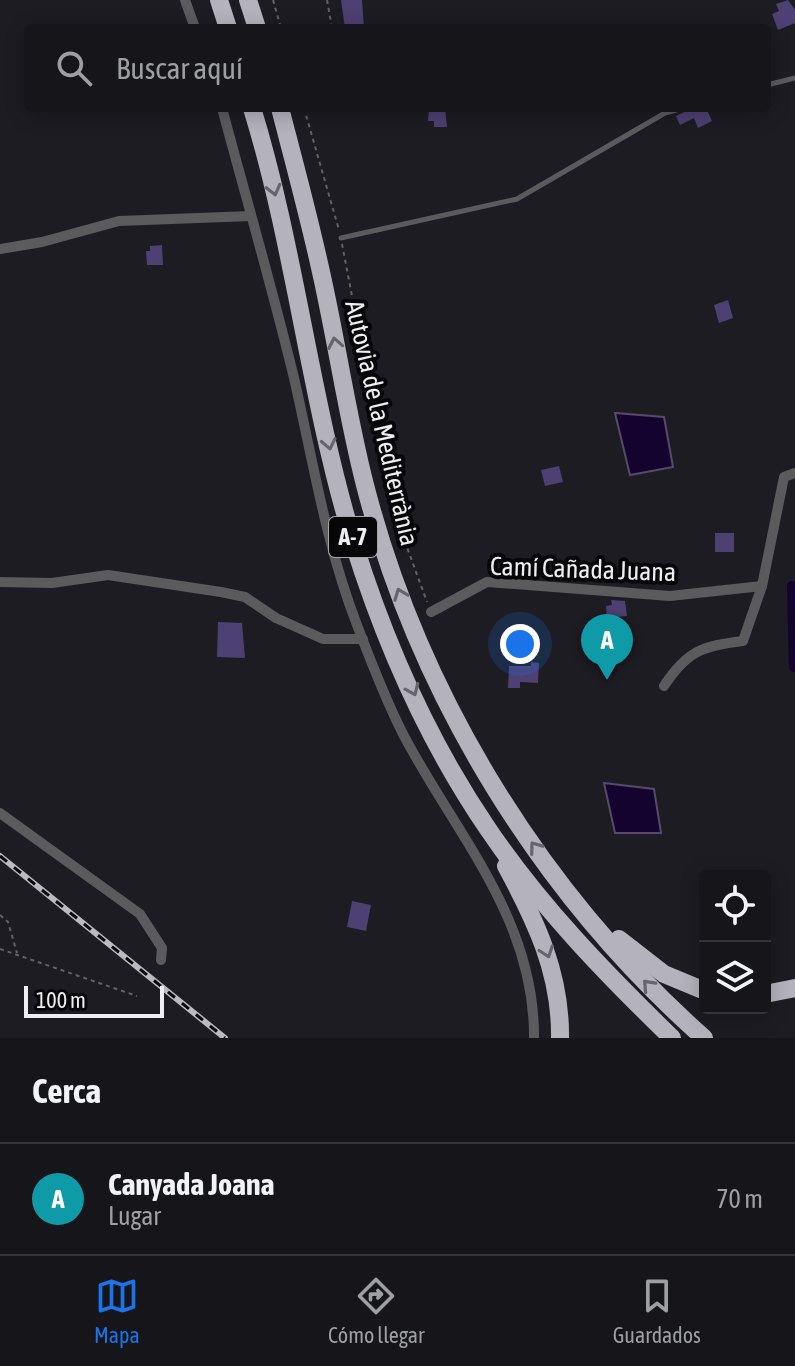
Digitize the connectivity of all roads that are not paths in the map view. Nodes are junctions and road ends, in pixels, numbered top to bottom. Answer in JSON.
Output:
{"nodes":[{"id":1,"x":185,"y":0,"type":"edge"},
{"id":2,"x":219,"y":0,"type":"edge"},
{"id":3,"x":248,"y":0,"type":"edge"},
{"id":4,"x":194,"y":24,"type":"edge"},
{"id":5,"x":227,"y":24,"type":"edge"},
{"id":6,"x":256,"y":24,"type":"edge"},
{"id":7,"x":795,"y":78,"type":"edge"},
{"id":8,"x":771,"y":84,"type":"edge"},
{"id":9,"x":223,"y":112,"type":"edge"},
{"id":10,"x":253,"y":112,"type":"edge"},
{"id":11,"x":281,"y":112,"type":"edge"},
{"id":12,"x":669,"y":112,"type":"edge"},
{"id":13,"x":251,"y":216,"type":"junction"},
{"id":14,"x":341,"y":238,"type":"road end"},
{"id":15,"x":0,"y":249,"type":"edge"},
{"id":16,"x":795,"y":473,"type":"edge"},
{"id":17,"x":0,"y":582,"type":"edge"},
{"id":18,"x":762,"y":586,"type":"junction"},
{"id":19,"x":431,"y":612,"type":"road end"},
{"id":20,"x":363,"y":639,"type":"junction"},
{"id":21,"x":664,"y":686,"type":"dead end"},
{"id":22,"x":0,"y":813,"type":"edge"},
{"id":23,"x":489,"y":831,"type":"junction"},
{"id":24,"x":581,"y":911,"type":"junction"},
{"id":25,"x":161,"y":960,"type":"dead end"},
{"id":26,"x":795,"y":988,"type":"edge"},
{"id":27,"x":699,"y":989,"type":"edge"},
{"id":28,"x":771,"y":993,"type":"edge"},
{"id":29,"x":534,"y":1038,"type":"edge"},
{"id":30,"x":560,"y":1038,"type":"edge"},
{"id":31,"x":672,"y":1038,"type":"edge"},
{"id":32,"x":704,"y":1038,"type":"edge"}],
"edges":[{"from":1,"to":4,"type":"street"},
{"from":2,"to":5,"type":"highway"},
{"from":3,"to":6,"type":"highway"},
{"from":7,"to":8,"type":"lane"},
{"from":9,"to":13,"type":"street"},
{"from":10,"to":23,"type":"highway","name":"Autovia de la Mediterrània","number":"A-7","one_way":true},
{"from":24,"to":11,"type":"highway","name":"Autovia de la Mediterrània","number":"A-7","one_way":true},
{"from":12,"to":14,"type":"lane"},
{"from":13,"to":15,"type":"street"},
{"from":13,"to":20,"type":"street"},
{"from":16,"to":18,"type":"street"},
{"from":17,"to":20,"type":"street"},
{"from":18,"to":19,"type":"street","name":"Camí Cañada Juana"},
{"from":18,"to":21,"type":"street"},
{"from":20,"to":29,"type":"street"},
{"from":22,"to":25,"type":"street"},
{"from":23,"to":30,"type":"highway","one_way":true},
{"from":23,"to":31,"type":"highway","name":"Autovia de la Mediterrània","number":"A-7"},
{"from":24,"to":27,"type":"highway"},
{"from":32,"to":24,"type":"highway","name":"Autovia de la Mediterrània","number":"A-7","one_way":true},
{"from":26,"to":28,"type":"highway"}]}
